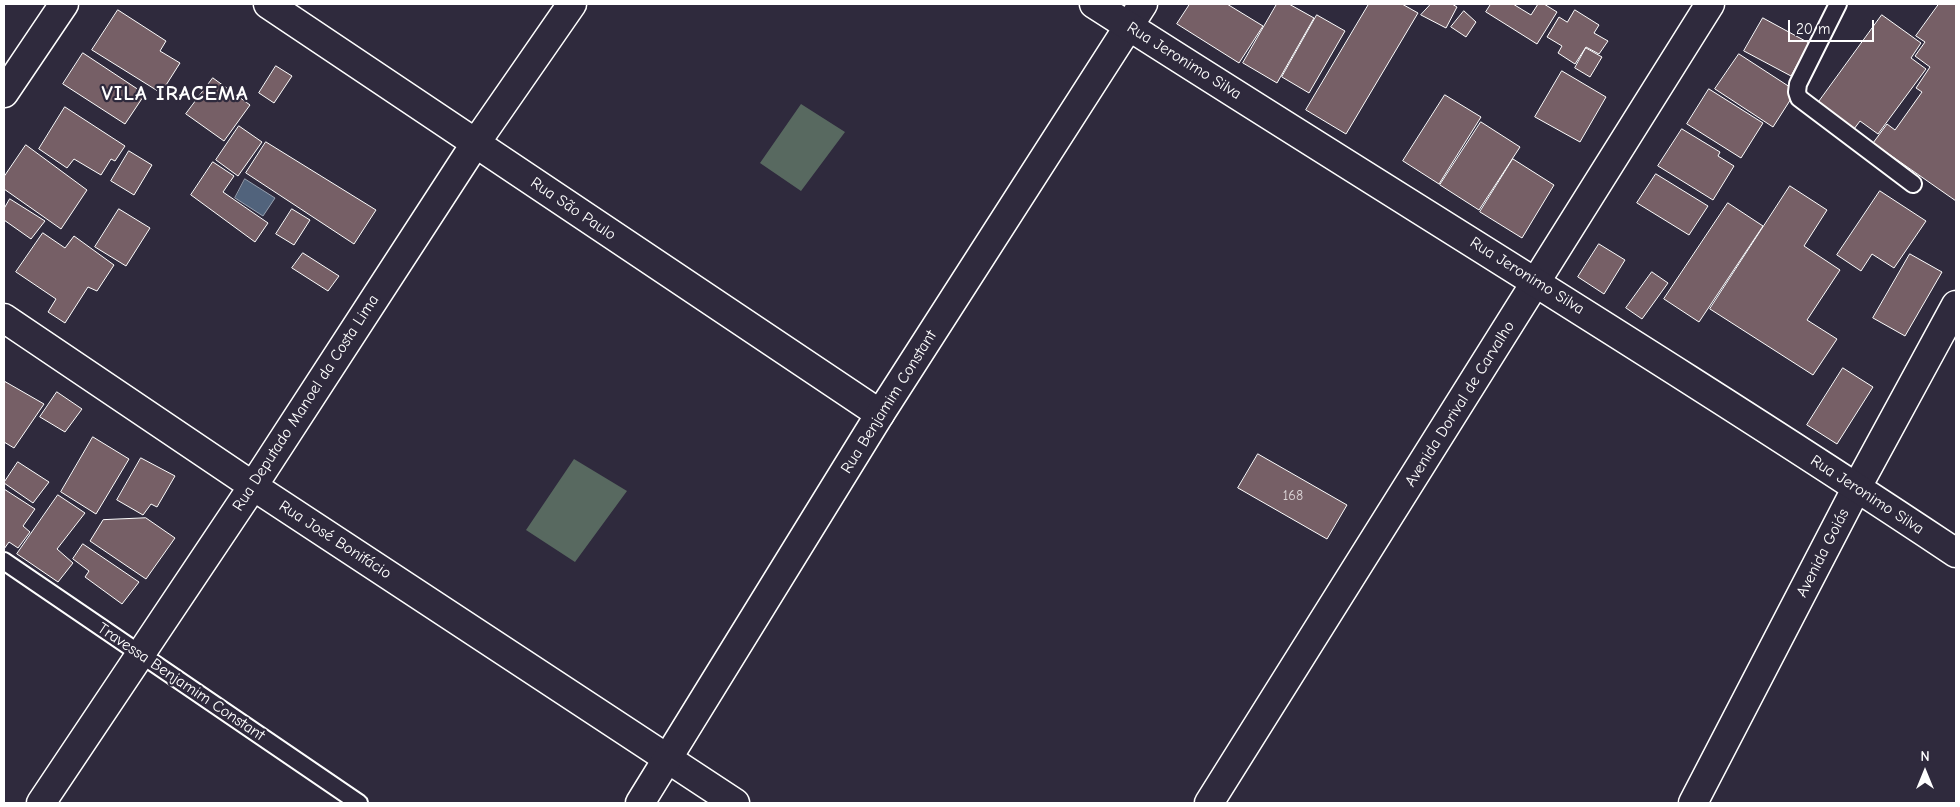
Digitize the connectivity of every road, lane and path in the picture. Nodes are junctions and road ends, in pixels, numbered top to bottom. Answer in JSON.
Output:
{"nodes":[{"id":1,"x":64,"y":4,"type":"edge"},
{"id":2,"x":268,"y":4,"type":"edge"},
{"id":3,"x":572,"y":4,"type":"edge"},
{"id":4,"x":1094,"y":4,"type":"edge"},
{"id":5,"x":1143,"y":4,"type":"edge"},
{"id":6,"x":1710,"y":4,"type":"edge"},
{"id":7,"x":1838,"y":4,"type":"edge"},
{"id":8,"x":1130,"y":27,"type":"junction"},
{"id":9,"x":4,"y":93,"type":"edge"},
{"id":10,"x":475,"y":144,"type":"junction"},
{"id":11,"x":1913,"y":184,"type":"dead end"},
{"id":12,"x":1536,"y":282,"type":"junction"},
{"id":13,"x":1956,"y":305,"type":"edge"},
{"id":14,"x":4,"y":318,"type":"edge"},
{"id":15,"x":880,"y":414,"type":"junction"},
{"id":16,"x":253,"y":486,"type":"junction"},
{"id":17,"x":1857,"y":487,"type":"junction"},
{"id":18,"x":1956,"y":553,"type":"edge"},
{"id":19,"x":4,"y":561,"type":"edge"},
{"id":20,"x":141,"y":654,"type":"junction"},
{"id":21,"x":667,"y":760,"type":"junction"},
{"id":22,"x":42,"y":803,"type":"edge"},
{"id":23,"x":359,"y":803,"type":"edge"},
{"id":24,"x":640,"y":803,"type":"edge"},
{"id":25,"x":735,"y":803,"type":"edge"},
{"id":26,"x":1208,"y":803,"type":"edge"},
{"id":27,"x":1693,"y":803,"type":"edge"}],
"edges":[{"from":1,"to":9,"type":"street"},
{"from":2,"to":10,"type":"street","name":"Rua São Paulo"},
{"from":3,"to":10,"type":"street","name":"Rua Deputado Manoel da Costa Lima"},
{"from":4,"to":8,"type":"street","name":"Rua Jeronimo Silva"},
{"from":5,"to":8,"type":"street","name":"Rua Benjamim Constant"},
{"from":6,"to":12,"type":"street","name":"Avenida Dorival de Carvalho"},
{"from":7,"to":11,"type":"lane"},
{"from":8,"to":12,"type":"street","name":"Rua Jeronimo Silva"},
{"from":8,"to":15,"type":"street","name":"Rua Benjamim Constant"},
{"from":10,"to":15,"type":"street","name":"Rua São Paulo"},
{"from":10,"to":16,"type":"street","name":"Rua Deputado Manoel da Costa Lima"},
{"from":12,"to":17,"type":"street","name":"Rua Jeronimo Silva"},
{"from":12,"to":26,"type":"street","name":"Avenida Dorival de Carvalho"},
{"from":13,"to":17,"type":"street","name":"Avenida Goiás"},
{"from":14,"to":16,"type":"street","name":"Rua José Bonifácio"},
{"from":15,"to":21,"type":"street","name":"Rua Benjamim Constant"},
{"from":16,"to":20,"type":"street","name":"Rua Deputado Manoel da Costa Lima"},
{"from":16,"to":21,"type":"street","name":"Rua José Bonifácio"},
{"from":17,"to":18,"type":"street","name":"Rua Jeronimo Silva"},
{"from":17,"to":27,"type":"street","name":"Avenida Goiás"},
{"from":19,"to":20,"type":"lane","name":"Travessa Benjamim Constant"},
{"from":20,"to":22,"type":"street","name":"Rua Deputado Manoel da Costa Lima"},
{"from":20,"to":23,"type":"lane","name":"Travessa Benjamim Constant"},
{"from":21,"to":24,"type":"street","name":"Rua Benjamim Constant"},
{"from":21,"to":25,"type":"street","name":"Rua José Bonifácio"}]}
